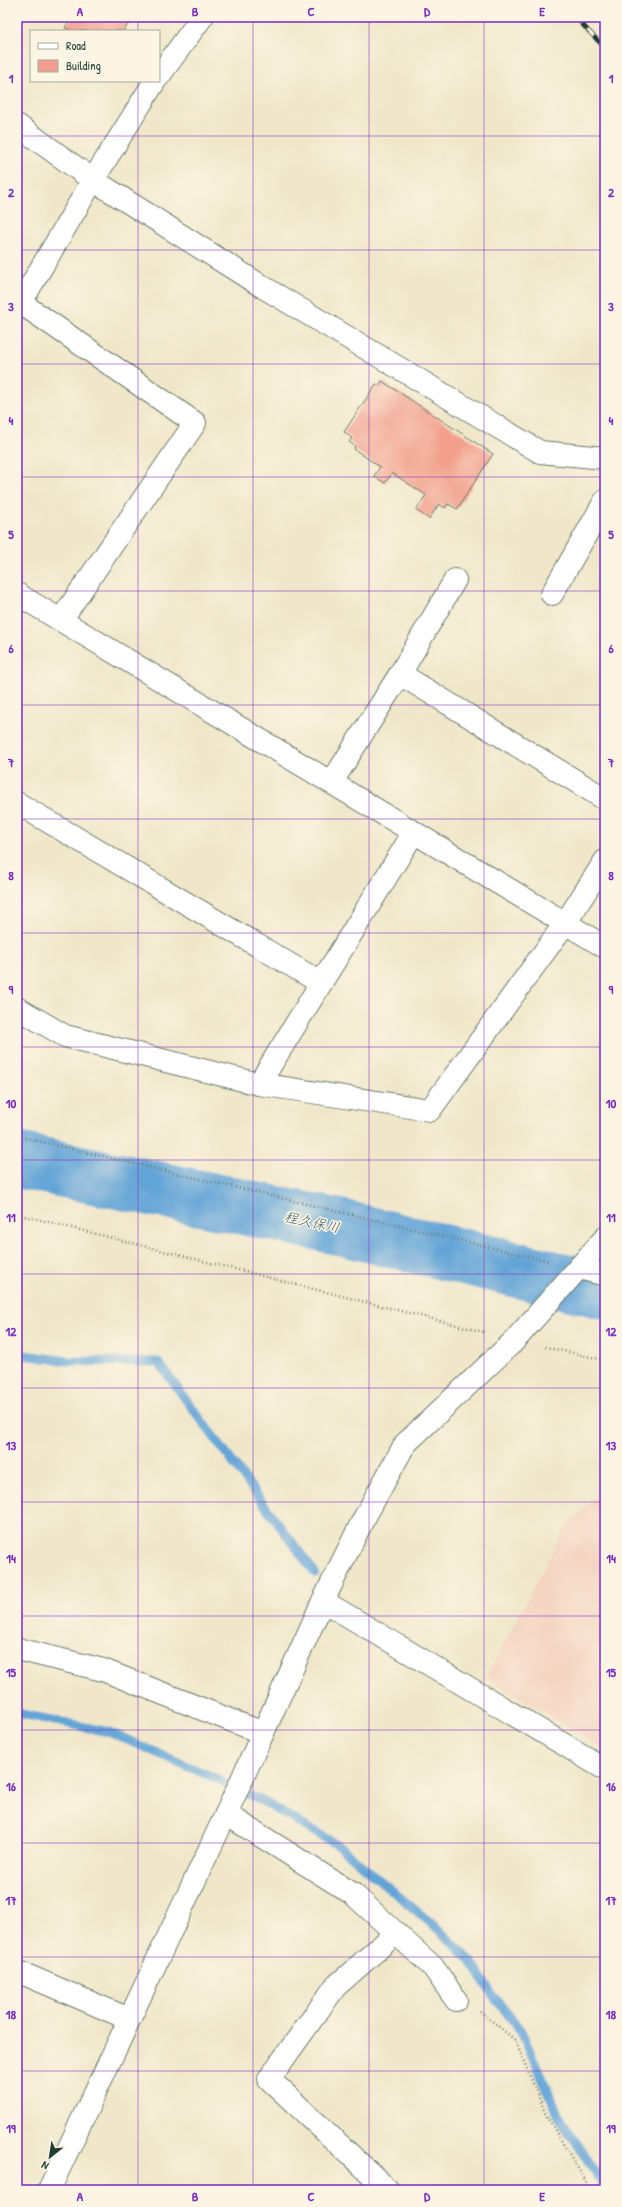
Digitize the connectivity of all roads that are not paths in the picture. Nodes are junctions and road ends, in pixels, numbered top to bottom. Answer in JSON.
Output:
{"nodes":[{"id":1,"x":202,"y":17,"type":"edge"},
{"id":2,"x":160,"y":75,"type":"edge"},
{"id":3,"x":154,"y":82,"type":"edge"},
{"id":4,"x":17,"y":125,"type":"edge"},
{"id":5,"x":93,"y":180,"type":"junction"},
{"id":6,"x":19,"y":306,"type":"edge"},
{"id":7,"x":605,"y":458,"type":"edge"},
{"id":8,"x":605,"y":501,"type":"edge"},
{"id":9,"x":455,"y":580,"type":"dead end"},
{"id":10,"x":17,"y":594,"type":"edge"},
{"id":11,"x":552,"y":594,"type":"dead end"},
{"id":12,"x":61,"y":620,"type":"junction"},
{"id":13,"x":400,"y":674,"type":"junction"},
{"id":14,"x":332,"y":782,"type":"junction"},
{"id":15,"x":605,"y":799,"type":"edge"},
{"id":16,"x":17,"y":803,"type":"edge"},
{"id":17,"x":414,"y":832,"type":"junction"},
{"id":18,"x":605,"y":861,"type":"edge"},
{"id":19,"x":566,"y":922,"type":"junction"},
{"id":20,"x":605,"y":947,"type":"edge"},
{"id":21,"x":321,"y":983,"type":"junction"},
{"id":22,"x":17,"y":1008,"type":"edge"},
{"id":23,"x":259,"y":1084,"type":"junction"},
{"id":24,"x":605,"y":1238,"type":"edge"},
{"id":25,"x":575,"y":1272,"type":"junction"},
{"id":26,"x":605,"y":1275,"type":"edge"},
{"id":27,"x":323,"y":1601,"type":"junction"},
{"id":28,"x":17,"y":1649,"type":"edge"},
{"id":29,"x":263,"y":1733,"type":"junction"},
{"id":30,"x":605,"y":1769,"type":"edge"},
{"id":31,"x":226,"y":1812,"type":"junction"},
{"id":32,"x":396,"y":1933,"type":"junction"},
{"id":33,"x":17,"y":1971,"type":"edge"},
{"id":34,"x":456,"y":2000,"type":"road end"},
{"id":35,"x":129,"y":2019,"type":"junction"},
{"id":36,"x":49,"y":2190,"type":"edge"},
{"id":37,"x":388,"y":2190,"type":"edge"}],
"edges":[{"from":1,"to":2,"type":"street"},
{"from":3,"to":5,"type":"street"},
{"from":4,"to":5,"type":"street"},
{"from":5,"to":6,"type":"street"},
{"from":5,"to":7,"type":"street"},
{"from":6,"to":12,"type":"street"},
{"from":8,"to":11,"type":"street"},
{"from":9,"to":13,"type":"street"},
{"from":10,"to":12,"type":"street"},
{"from":12,"to":14,"type":"street"},
{"from":13,"to":14,"type":"street"},
{"from":13,"to":15,"type":"street"},
{"from":14,"to":17,"type":"street"},
{"from":16,"to":21,"type":"street"},
{"from":17,"to":19,"type":"street"},
{"from":17,"to":21,"type":"street"},
{"from":18,"to":19,"type":"street"},
{"from":19,"to":20,"type":"street"},
{"from":19,"to":23,"type":"street"},
{"from":21,"to":23,"type":"street"},
{"from":22,"to":23,"type":"street"},
{"from":24,"to":25,"type":"street"},
{"from":25,"to":26,"type":"street"},
{"from":25,"to":27,"type":"street"},
{"from":27,"to":29,"type":"street"},
{"from":27,"to":30,"type":"street"},
{"from":28,"to":29,"type":"street"},
{"from":29,"to":31,"type":"street"},
{"from":31,"to":32,"type":"street"},
{"from":31,"to":35,"type":"street"},
{"from":32,"to":34,"type":"street"},
{"from":32,"to":37,"type":"street"},
{"from":33,"to":35,"type":"street"},
{"from":35,"to":36,"type":"street"}]}
